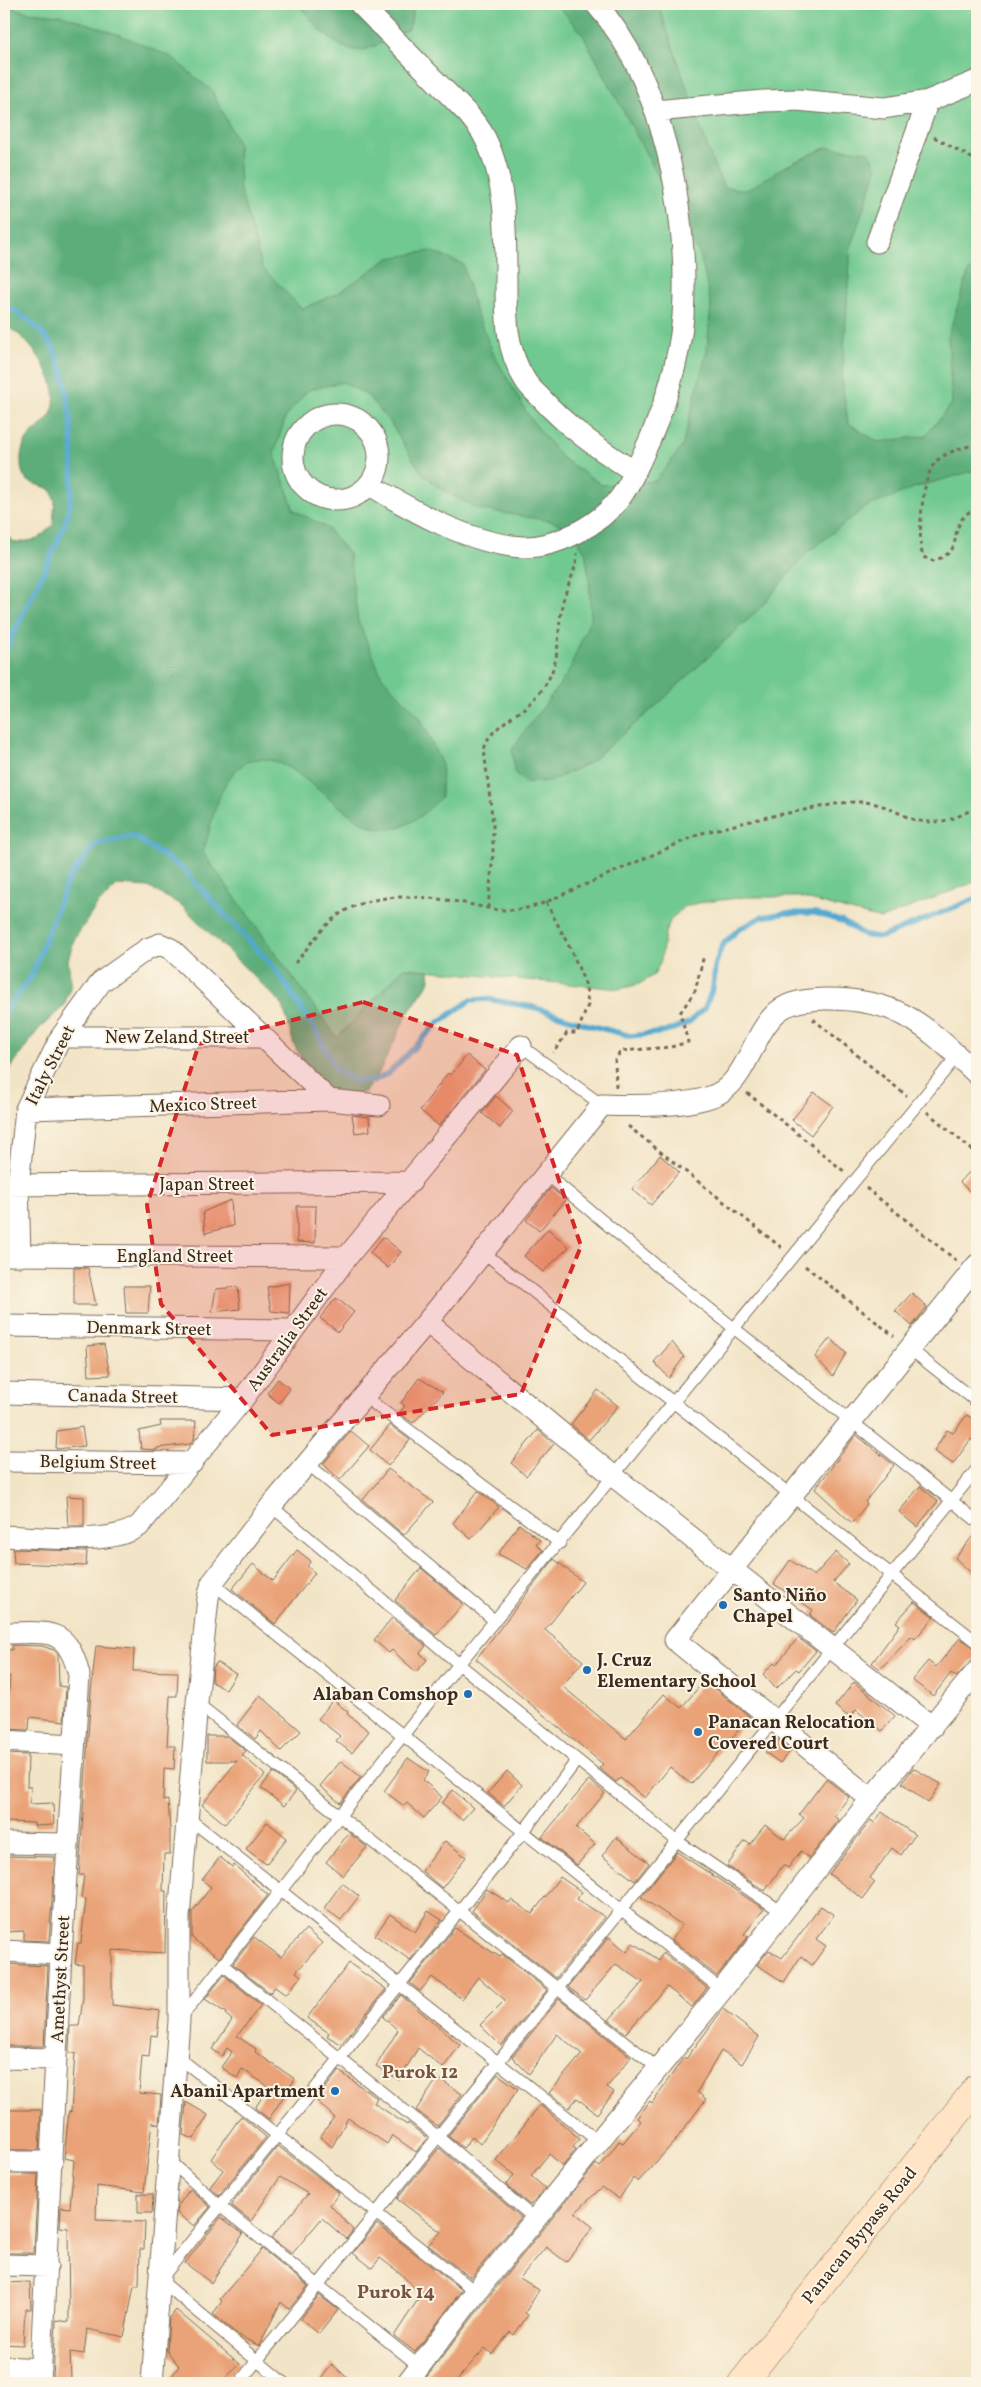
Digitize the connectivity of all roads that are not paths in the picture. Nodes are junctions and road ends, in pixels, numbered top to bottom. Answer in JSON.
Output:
{"nodes":[{"id":1,"x":360,"y":4,"type":"edge"},
{"id":2,"x":596,"y":4,"type":"edge"},
{"id":3,"x":977,"y":81,"type":"edge"},
{"id":4,"x":928,"y":101,"type":"junction"},
{"id":5,"x":655,"y":111,"type":"junction"},
{"id":6,"x":877,"y":242,"type":"dead end"},
{"id":7,"x":635,"y":472,"type":"junction"},
{"id":8,"x":370,"y":485,"type":"junction"},
{"id":9,"x":61,"y":1037,"type":"junction"},
{"id":10,"x":262,"y":1037,"type":"junction"},
{"id":11,"x":521,"y":1046,"type":"joint"},
{"id":12,"x":957,"y":1056,"type":"junction"},
{"id":13,"x":977,"y":1074,"type":"edge"},
{"id":14,"x":329,"y":1100,"type":"junction"},
{"id":15,"x":379,"y":1105,"type":"dead end"},
{"id":16,"x":609,"y":1105,"type":"junction"},
{"id":17,"x":26,"y":1109,"type":"junction"},
{"id":18,"x":546,"y":1174,"type":"junction"},
{"id":19,"x":411,"y":1182,"type":"junction"},
{"id":20,"x":11,"y":1185,"type":"edge"},
{"id":21,"x":483,"y":1252,"type":"junction"},
{"id":22,"x":12,"y":1256,"type":"edge"},
{"id":23,"x":347,"y":1257,"type":"junction"},
{"id":24,"x":975,"y":1272,"type":"edge"},
{"id":25,"x":427,"y":1322,"type":"junction"},
{"id":26,"x":4,"y":1326,"type":"edge"},
{"id":27,"x":734,"y":1326,"type":"junction"},
{"id":28,"x":293,"y":1330,"type":"junction"},
{"id":29,"x":910,"y":1349,"type":"junction"},
{"id":30,"x":4,"y":1393,"type":"edge"},
{"id":31,"x":365,"y":1397,"type":"junction"},
{"id":32,"x":243,"y":1399,"type":"junction"},
{"id":33,"x":672,"y":1402,"type":"junction"},
{"id":34,"x":977,"y":1402,"type":"edge"},
{"id":35,"x":852,"y":1421,"type":"junction"},
{"id":36,"x":4,"y":1461,"type":"edge"},
{"id":37,"x":192,"y":1463,"type":"junction"},
{"id":38,"x":308,"y":1464,"type":"junction"},
{"id":39,"x":977,"y":1469,"type":"edge"},
{"id":40,"x":612,"y":1475,"type":"junction"},
{"id":41,"x":792,"y":1496,"type":"junction"},
{"id":42,"x":952,"y":1500,"type":"junction"},
{"id":43,"x":271,"y":1506,"type":"junction"},
{"id":44,"x":977,"y":1521,"type":"edge"},
{"id":45,"x":4,"y":1536,"type":"edge"},
{"id":46,"x":560,"y":1543,"type":"junction"},
{"id":47,"x":732,"y":1570,"type":"junction"},
{"id":48,"x":892,"y":1575,"type":"junction"},
{"id":49,"x":212,"y":1583,"type":"junction"},
{"id":50,"x":495,"y":1621,"type":"junction"},
{"id":51,"x":4,"y":1634,"type":"edge"},
{"id":52,"x":977,"y":1642,"type":"edge"},
{"id":53,"x":833,"y":1648,"type":"junction"},
{"id":54,"x":458,"y":1664,"type":"junction"},
{"id":55,"x":977,"y":1671,"type":"edge"},
{"id":56,"x":197,"y":1703,"type":"junction"},
{"id":57,"x":774,"y":1720,"type":"junction"},
{"id":58,"x":932,"y":1728,"type":"junction"},
{"id":59,"x":403,"y":1735,"type":"junction"},
{"id":60,"x":4,"y":1741,"type":"edge"},
{"id":61,"x":74,"y":1745,"type":"junction"},
{"id":62,"x":577,"y":1760,"type":"junction"},
{"id":63,"x":871,"y":1799,"type":"junction"},
{"id":64,"x":339,"y":1816,"type":"junction"},
{"id":65,"x":188,"y":1817,"type":"junction"},
{"id":66,"x":524,"y":1831,"type":"junction"},
{"id":67,"x":677,"y":1841,"type":"junction"},
{"id":68,"x":4,"y":1842,"type":"edge"},
{"id":69,"x":68,"y":1844,"type":"junction"},
{"id":70,"x":281,"y":1891,"type":"junction"},
{"id":71,"x":622,"y":1910,"type":"junction"},
{"id":72,"x":459,"y":1911,"type":"junction"},
{"id":73,"x":782,"y":1912,"type":"junction"},
{"id":74,"x":4,"y":1951,"type":"edge"},
{"id":75,"x":61,"y":1954,"type":"junction"},
{"id":76,"x":223,"y":1965,"type":"junction"},
{"id":77,"x":400,"y":1985,"type":"junction"},
{"id":78,"x":557,"y":1989,"type":"junction"},
{"id":79,"x":722,"y":1990,"type":"junction"},
{"id":80,"x":179,"y":2021,"type":"junction"},
{"id":81,"x":177,"y":2056,"type":"junction"},
{"id":82,"x":4,"y":2058,"type":"edge"},
{"id":83,"x":56,"y":2059,"type":"junction"},
{"id":84,"x":339,"y":2059,"type":"junction"},
{"id":85,"x":498,"y":2062,"type":"junction"},
{"id":86,"x":658,"y":2069,"type":"junction"},
{"id":87,"x":977,"y":2088,"type":"edge"},
{"id":88,"x":277,"y":2135,"type":"junction"},
{"id":89,"x":438,"y":2137,"type":"junction"},
{"id":90,"x":599,"y":2142,"type":"junction"},
{"id":91,"x":169,"y":2160,"type":"junction"},
{"id":92,"x":4,"y":2162,"type":"edge"},
{"id":93,"x":52,"y":2162,"type":"junction"},
{"id":94,"x":220,"y":2206,"type":"junction"},
{"id":95,"x":376,"y":2213,"type":"junction"},
{"id":96,"x":536,"y":2220,"type":"junction"},
{"id":97,"x":4,"y":2265,"type":"edge"},
{"id":98,"x":47,"y":2266,"type":"junction"},
{"id":99,"x":160,"y":2280,"type":"junction"},
{"id":100,"x":319,"y":2284,"type":"junction"},
{"id":101,"x":476,"y":2292,"type":"junction"},
{"id":102,"x":257,"y":2360,"type":"junction"},
{"id":103,"x":420,"y":2366,"type":"junction"},
{"id":104,"x":4,"y":2367,"type":"edge"},
{"id":105,"x":41,"y":2376,"type":"edge"},
{"id":106,"x":152,"y":2383,"type":"edge"},
{"id":107,"x":239,"y":2383,"type":"edge"},
{"id":108,"x":284,"y":2383,"type":"edge"},
{"id":109,"x":407,"y":2383,"type":"edge"},
{"id":110,"x":742,"y":2383,"type":"edge"}],
"edges":[{"from":1,"to":7,"type":"street"},
{"from":2,"to":5,"type":"street"},
{"from":3,"to":4,"type":"street"},
{"from":4,"to":5,"type":"street"},
{"from":4,"to":6,"type":"street"},
{"from":5,"to":7,"type":"street"},
{"from":7,"to":8,"type":"street"},
{"from":8,"to":8,"type":"street"},
{"from":9,"to":10,"type":"street","name":"New Zeland Street"},
{"from":9,"to":10,"type":"street","name":"Italy Street"},
{"from":9,"to":17,"type":"street","name":"Italy Street"},
{"from":10,"to":14,"type":"street"},
{"from":11,"to":16,"type":"lane"},
{"from":11,"to":19,"type":"street","name":"Australia Street"},
{"from":12,"to":13,"type":"street"},
{"from":12,"to":16,"type":"street"},
{"from":12,"to":27,"type":"lane"},
{"from":14,"to":15,"type":"street","name":"Mexico Street"},
{"from":14,"to":17,"type":"street","name":"Mexico Street"},
{"from":16,"to":18,"type":"street"},
{"from":17,"to":20,"type":"street","name":"Italy Street"},
{"from":18,"to":21,"type":"street"},
{"from":18,"to":27,"type":"lane"},
{"from":19,"to":20,"type":"street","name":"Japan Street"},
{"from":19,"to":23,"type":"street","name":"Australia Street"},
{"from":20,"to":22,"type":"street","name":"Italy Street"},
{"from":21,"to":25,"type":"street"},
{"from":21,"to":33,"type":"lane"},
{"from":22,"to":23,"type":"street","name":"England Street"},
{"from":23,"to":28,"type":"street","name":"Australia Street"},
{"from":24,"to":29,"type":"street"},
{"from":25,"to":31,"type":"street"},
{"from":25,"to":40,"type":"street"},
{"from":26,"to":28,"type":"street","name":"Denmark Street"},
{"from":27,"to":33,"type":"lane"},
{"from":27,"to":35,"type":"lane"},
{"from":28,"to":32,"type":"street","name":"Australia Street"},
{"from":29,"to":34,"type":"lane"},
{"from":29,"to":35,"type":"street"},
{"from":30,"to":32,"type":"street","name":"Canada Street"},
{"from":31,"to":38,"type":"street"},
{"from":31,"to":46,"type":"lane"},
{"from":32,"to":37,"type":"street","name":"Australia Street"},
{"from":33,"to":40,"type":"lane"},
{"from":33,"to":41,"type":"lane"},
{"from":35,"to":41,"type":"street"},
{"from":35,"to":42,"type":"lane"},
{"from":36,"to":37,"type":"street","name":"Belgium Street"},
{"from":37,"to":45,"type":"street","name":"Australia Street"},
{"from":38,"to":43,"type":"street"},
{"from":38,"to":50,"type":"lane"},
{"from":39,"to":42,"type":"lane"},
{"from":40,"to":46,"type":"lane"},
{"from":40,"to":47,"type":"street"},
{"from":41,"to":47,"type":"street"},
{"from":41,"to":48,"type":"lane"},
{"from":42,"to":44,"type":"lane"},
{"from":42,"to":48,"type":"lane"},
{"from":43,"to":49,"type":"street"},
{"from":43,"to":54,"type":"lane"},
{"from":46,"to":50,"type":"lane"},
{"from":47,"to":53,"type":"street"},
{"from":47,"to":57,"type":"street"},
{"from":48,"to":52,"type":"lane"},
{"from":48,"to":53,"type":"lane"},
{"from":49,"to":56,"type":"street"},
{"from":49,"to":59,"type":"lane"},
{"from":50,"to":54,"type":"lane"},
{"from":51,"to":61,"type":"street","name":"Amethyst Street"},
{"from":53,"to":57,"type":"lane"},
{"from":53,"to":58,"type":"street"},
{"from":54,"to":59,"type":"lane"},
{"from":54,"to":62,"type":"lane"},
{"from":55,"to":58,"type":"street"},
{"from":56,"to":64,"type":"lane"},
{"from":56,"to":65,"type":"street"},
{"from":57,"to":63,"type":"street"},
{"from":57,"to":67,"type":"lane"},
{"from":58,"to":63,"type":"street"},
{"from":59,"to":64,"type":"lane"},
{"from":59,"to":66,"type":"lane"},
{"from":60,"to":61,"type":"street"},
{"from":61,"to":69,"type":"street","name":"Amethyst Street"},
{"from":62,"to":66,"type":"lane"},
{"from":62,"to":67,"type":"lane"},
{"from":63,"to":73,"type":"street"},
{"from":64,"to":70,"type":"lane"},
{"from":64,"to":72,"type":"lane"},
{"from":65,"to":70,"type":"lane"},
{"from":65,"to":80,"type":"street"},
{"from":66,"to":71,"type":"lane"},
{"from":66,"to":72,"type":"lane"},
{"from":67,"to":71,"type":"lane"},
{"from":67,"to":73,"type":"lane"},
{"from":68,"to":69,"type":"street"},
{"from":69,"to":75,"type":"street","name":"Amethyst Street"},
{"from":70,"to":76,"type":"lane"},
{"from":70,"to":77,"type":"lane"},
{"from":71,"to":78,"type":"lane"},
{"from":71,"to":79,"type":"lane"},
{"from":72,"to":77,"type":"lane"},
{"from":72,"to":78,"type":"lane"},
{"from":73,"to":79,"type":"street"},
{"from":74,"to":75,"type":"street"},
{"from":75,"to":83,"type":"street","name":"Amethyst Street"},
{"from":76,"to":80,"type":"lane"},
{"from":76,"to":84,"type":"lane"},
{"from":77,"to":84,"type":"lane"},
{"from":77,"to":85,"type":"lane"},
{"from":78,"to":85,"type":"lane"},
{"from":78,"to":86,"type":"lane"},
{"from":79,"to":86,"type":"street"},
{"from":80,"to":81,"type":"street"},
{"from":81,"to":88,"type":"lane"},
{"from":81,"to":91,"type":"street"},
{"from":82,"to":83,"type":"street"},
{"from":83,"to":93,"type":"street","name":"Amethyst Street"},
{"from":84,"to":88,"type":"lane"},
{"from":84,"to":89,"type":"lane"},
{"from":85,"to":89,"type":"lane"},
{"from":85,"to":90,"type":"lane"},
{"from":86,"to":90,"type":"street"},
{"from":87,"to":110,"type":"main road","name":"Panacan Bypass Road"},
{"from":88,"to":94,"type":"lane"},
{"from":88,"to":95,"type":"lane"},
{"from":89,"to":95,"type":"lane"},
{"from":89,"to":96,"type":"lane"},
{"from":90,"to":96,"type":"street"},
{"from":91,"to":94,"type":"lane"},
{"from":91,"to":99,"type":"street"},
{"from":92,"to":93,"type":"street"},
{"from":93,"to":98,"type":"street","name":"Amethyst Street"},
{"from":94,"to":99,"type":"lane"},
{"from":94,"to":100,"type":"lane"},
{"from":95,"to":100,"type":"lane"},
{"from":95,"to":101,"type":"lane"},
{"from":96,"to":101,"type":"street"},
{"from":97,"to":98,"type":"street"},
{"from":98,"to":105,"type":"street","name":"Amethyst Street"},
{"from":99,"to":102,"type":"lane"},
{"from":99,"to":106,"type":"street"},
{"from":100,"to":102,"type":"lane"},
{"from":100,"to":103,"type":"lane"},
{"from":101,"to":103,"type":"street"},
{"from":102,"to":107,"type":"lane"},
{"from":102,"to":108,"type":"lane"},
{"from":103,"to":109,"type":"street"},
{"from":104,"to":105,"type":"street"}]}
